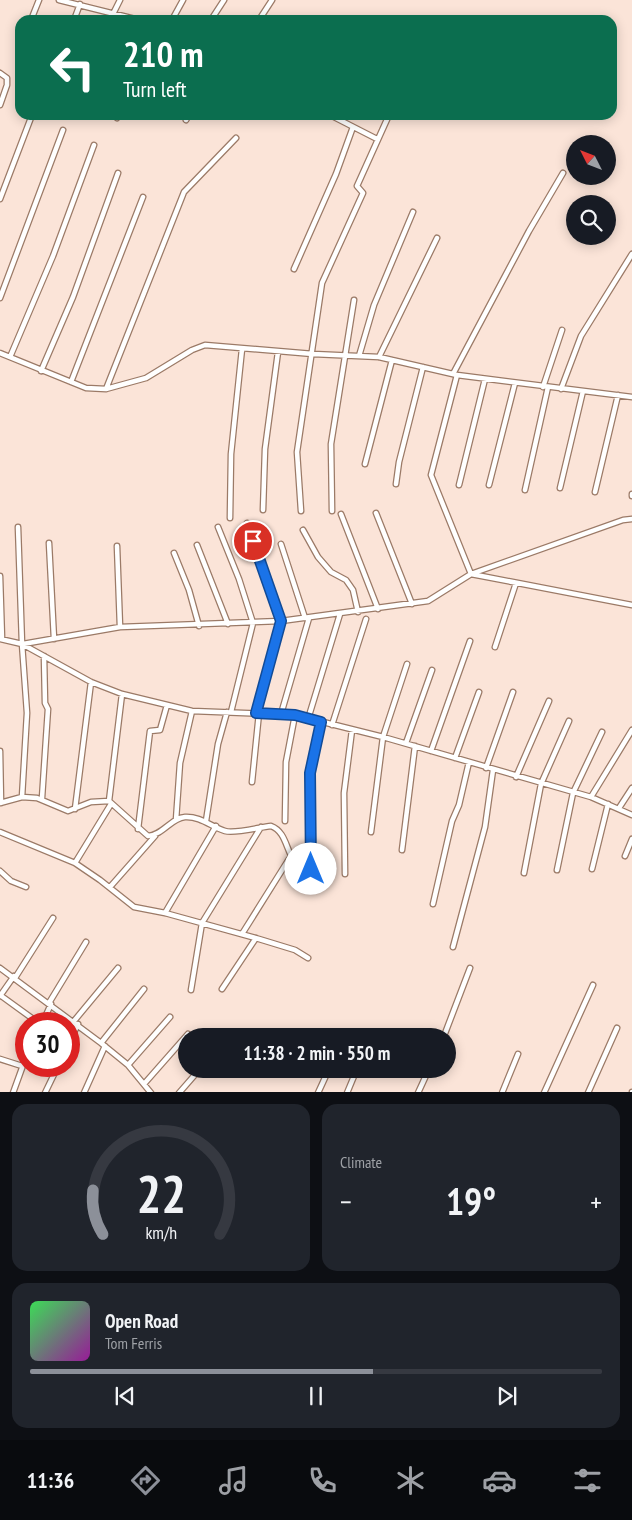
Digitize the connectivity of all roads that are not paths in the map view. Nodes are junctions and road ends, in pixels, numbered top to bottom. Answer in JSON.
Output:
{"nodes":[{"id":1,"x":39,"y":0,"type":"edge"},
{"id":2,"x":60,"y":0,"type":"edge"},
{"id":3,"x":87,"y":0,"type":"edge"},
{"id":4,"x":120,"y":0,"type":"edge"},
{"id":5,"x":183,"y":0,"type":"edge"},
{"id":6,"x":224,"y":0,"type":"edge"},
{"id":7,"x":272,"y":0,"type":"edge"},
{"id":8,"x":82,"y":5,"type":"junction"},
{"id":9,"x":111,"y":13,"type":"junction"},
{"id":10,"x":33,"y":15,"type":"edge"},
{"id":11,"x":77,"y":15,"type":"edge"},
{"id":12,"x":119,"y":15,"type":"edge"},
{"id":13,"x":175,"y":15,"type":"edge"},
{"id":14,"x":214,"y":15,"type":"edge"},
{"id":15,"x":262,"y":15,"type":"edge"},
{"id":16,"x":0,"y":73,"type":"edge"},
{"id":17,"x":0,"y":105,"type":"edge"},
{"id":18,"x":30,"y":120,"type":"edge"},
{"id":19,"x":340,"y":120,"type":"edge"},
{"id":20,"x":386,"y":120,"type":"edge"},
{"id":21,"x":353,"y":126,"type":"junction"},
{"id":22,"x":63,"y":130,"type":"dead end"},
{"id":23,"x":236,"y":138,"type":"dead end"},
{"id":24,"x":377,"y":138,"type":"junction"},
{"id":25,"x":94,"y":145,"type":"dead end"},
{"id":26,"x":118,"y":173,"type":"dead end"},
{"id":27,"x":563,"y":173,"type":"dead end"},
{"id":28,"x":143,"y":197,"type":"dead end"},
{"id":29,"x":0,"y":199,"type":"edge"},
{"id":30,"x":413,"y":212,"type":"dead end"},
{"id":31,"x":437,"y":238,"type":"dead end"},
{"id":32,"x":632,"y":254,"type":"edge"},
{"id":33,"x":294,"y":269,"type":"dead end"},
{"id":34,"x":0,"y":298,"type":"edge"},
{"id":35,"x":354,"y":300,"type":"dead end"},
{"id":36,"x":562,"y":330,"type":"dead end"},
{"id":37,"x":242,"y":349,"type":"junction"},
{"id":38,"x":278,"y":352,"type":"junction"},
{"id":39,"x":0,"y":353,"type":"edge"},
{"id":40,"x":313,"y":354,"type":"junction"},
{"id":41,"x":345,"y":356,"type":"junction"},
{"id":42,"x":359,"y":356,"type":"junction"},
{"id":43,"x":10,"y":357,"type":"junction"},
{"id":44,"x":379,"y":357,"type":"junction"},
{"id":45,"x":392,"y":360,"type":"junction"},
{"id":46,"x":422,"y":367,"type":"junction"},
{"id":47,"x":41,"y":371,"type":"junction"},
{"id":48,"x":455,"y":375,"type":"junction"},
{"id":49,"x":485,"y":379,"type":"junction"},
{"id":50,"x":72,"y":382,"type":"junction"},
{"id":51,"x":515,"y":383,"type":"junction"},
{"id":52,"x":545,"y":387,"type":"junction"},
{"id":53,"x":106,"y":389,"type":"junction"},
{"id":54,"x":561,"y":389,"type":"junction"},
{"id":55,"x":583,"y":391,"type":"junction"},
{"id":56,"x":618,"y":395,"type":"junction"},
{"id":57,"x":632,"y":397,"type":"edge"},
{"id":58,"x":365,"y":464,"type":"dead end"},
{"id":59,"x":396,"y":484,"type":"dead end"},
{"id":60,"x":490,"y":484,"type":"dead end"},
{"id":61,"x":459,"y":485,"type":"dead end"},
{"id":62,"x":560,"y":488,"type":"dead end"},
{"id":63,"x":525,"y":490,"type":"dead end"},
{"id":64,"x":595,"y":492,"type":"dead end"},
{"id":65,"x":264,"y":510,"type":"dead end"},
{"id":66,"x":301,"y":511,"type":"dead end"},
{"id":67,"x":332,"y":511,"type":"dead end"},
{"id":68,"x":376,"y":513,"type":"dead end"},
{"id":69,"x":340,"y":514,"type":"dead end"},
{"id":70,"x":230,"y":518,"type":"dead end"},
{"id":71,"x":632,"y":519,"type":"edge"},
{"id":72,"x":247,"y":523,"type":"dead end"},
{"id":73,"x":18,"y":527,"type":"dead end"},
{"id":74,"x":218,"y":527,"type":"dead end"},
{"id":75,"x":303,"y":530,"type":"dead end"},
{"id":76,"x":49,"y":543,"type":"dead end"},
{"id":77,"x":281,"y":544,"type":"dead end"},
{"id":78,"x":197,"y":545,"type":"dead end"},
{"id":79,"x":117,"y":546,"type":"dead end"},
{"id":80,"x":174,"y":553,"type":"dead end"},
{"id":81,"x":472,"y":574,"type":"junction"},
{"id":82,"x":0,"y":576,"type":"edge"},
{"id":83,"x":516,"y":583,"type":"junction"},
{"id":84,"x":412,"y":604,"type":"junction"},
{"id":85,"x":632,"y":605,"type":"edge"},
{"id":86,"x":378,"y":609,"type":"junction"},
{"id":87,"x":358,"y":612,"type":"junction"},
{"id":88,"x":340,"y":614,"type":"junction"},
{"id":89,"x":307,"y":618,"type":"junction"},
{"id":90,"x":366,"y":619,"type":"dead end"},
{"id":91,"x":281,"y":621,"type":"junction"},
{"id":92,"x":254,"y":623,"type":"junction"},
{"id":93,"x":228,"y":624,"type":"junction"},
{"id":94,"x":199,"y":626,"type":"junction"},
{"id":95,"x":120,"y":628,"type":"junction"},
{"id":96,"x":1,"y":639,"type":"edge"},
{"id":97,"x":54,"y":639,"type":"junction"},
{"id":98,"x":470,"y":642,"type":"dead end"},
{"id":99,"x":22,"y":644,"type":"junction"},
{"id":100,"x":495,"y":647,"type":"dead end"},
{"id":101,"x":44,"y":656,"type":"junction"},
{"id":102,"x":407,"y":664,"type":"dead end"},
{"id":103,"x":432,"y":670,"type":"dead end"},
{"id":104,"x":91,"y":682,"type":"junction"},
{"id":105,"x":479,"y":692,"type":"dead end"},
{"id":106,"x":513,"y":692,"type":"dead end"},
{"id":107,"x":122,"y":694,"type":"junction"},
{"id":108,"x":549,"y":700,"type":"dead end"},
{"id":109,"x":167,"y":705,"type":"junction"},
{"id":110,"x":192,"y":711,"type":"junction"},
{"id":111,"x":229,"y":712,"type":"junction"},
{"id":112,"x":258,"y":713,"type":"junction"},
{"id":113,"x":281,"y":714,"type":"junction"},
{"id":114,"x":295,"y":715,"type":"junction"},
{"id":115,"x":308,"y":719,"type":"junction"},
{"id":116,"x":569,"y":721,"type":"dead end"},
{"id":117,"x":321,"y":722,"type":"junction"},
{"id":118,"x":332,"y":725,"type":"junction"},
{"id":119,"x":352,"y":730,"type":"junction"},
{"id":120,"x":632,"y":730,"type":"edge"},
{"id":121,"x":602,"y":732,"type":"dead end"},
{"id":122,"x":383,"y":737,"type":"junction"},
{"id":123,"x":406,"y":744,"type":"junction"},
{"id":124,"x":416,"y":746,"type":"junction"},
{"id":125,"x":0,"y":750,"type":"edge"},
{"id":126,"x":431,"y":751,"type":"junction"},
{"id":127,"x":455,"y":758,"type":"junction"},
{"id":128,"x":469,"y":762,"type":"junction"},
{"id":129,"x":486,"y":768,"type":"junction"},
{"id":130,"x":494,"y":770,"type":"junction"},
{"id":131,"x":516,"y":777,"type":"junction"},
{"id":132,"x":252,"y":782,"type":"dead end"},
{"id":133,"x":541,"y":784,"type":"junction"},
{"id":134,"x":632,"y":788,"type":"edge"},
{"id":135,"x":573,"y":792,"type":"junction"},
{"id":136,"x":22,"y":797,"type":"junction"},
{"id":137,"x":591,"y":797,"type":"junction"},
{"id":138,"x":42,"y":798,"type":"junction"},
{"id":139,"x":1,"y":803,"type":"edge"},
{"id":140,"x":110,"y":803,"type":"junction"},
{"id":141,"x":608,"y":804,"type":"junction"},
{"id":142,"x":619,"y":808,"type":"junction"},
{"id":143,"x":75,"y":809,"type":"junction"},
{"id":144,"x":632,"y":815,"type":"edge"},
{"id":145,"x":176,"y":820,"type":"junction"},
{"id":146,"x":285,"y":821,"type":"dead end"},
{"id":147,"x":206,"y":822,"type":"junction"},
{"id":148,"x":216,"y":826,"type":"junction"},
{"id":149,"x":261,"y":827,"type":"junction"},
{"id":150,"x":138,"y":829,"type":"junction"},
{"id":151,"x":0,"y":832,"type":"edge"},
{"id":152,"x":371,"y":832,"type":"dead end"},
{"id":153,"x":155,"y":836,"type":"junction"},
{"id":154,"x":632,"y":839,"type":"edge"},
{"id":155,"x":402,"y":850,"type":"dead end"},
{"id":156,"x":625,"y":856,"type":"dead end"},
{"id":157,"x":289,"y":859,"type":"dead end"},
{"id":158,"x":75,"y":864,"type":"junction"},
{"id":159,"x":592,"y":869,"type":"dead end"},
{"id":160,"x":557,"y":870,"type":"dead end"},
{"id":161,"x":0,"y":871,"type":"edge"},
{"id":162,"x":524,"y":873,"type":"dead end"},
{"id":163,"x":345,"y":874,"type":"dead end"},
{"id":164,"x":110,"y":887,"type":"junction"},
{"id":165,"x":26,"y":888,"type":"dead end"},
{"id":166,"x":433,"y":904,"type":"dead end"},
{"id":167,"x":165,"y":913,"type":"junction"},
{"id":168,"x":53,"y":918,"type":"dead end"},
{"id":169,"x":202,"y":923,"type":"junction"},
{"id":170,"x":242,"y":934,"type":"junction"},
{"id":171,"x":256,"y":938,"type":"junction"},
{"id":172,"x":86,"y":942,"type":"dead end"},
{"id":173,"x":454,"y":947,"type":"dead end"},
{"id":174,"x":308,"y":958,"type":"dead end"},
{"id":175,"x":0,"y":968,"type":"edge"},
{"id":176,"x":118,"y":968,"type":"dead end"},
{"id":177,"x":470,"y":968,"type":"dead end"},
{"id":178,"x":14,"y":977,"type":"junction"},
{"id":179,"x":593,"y":985,"type":"dead end"},
{"id":180,"x":144,"y":989,"type":"dead end"},
{"id":181,"x":222,"y":989,"type":"dead end"},
{"id":182,"x":191,"y":990,"type":"dead end"},
{"id":183,"x":0,"y":996,"type":"edge"},
{"id":184,"x":50,"y":1003,"type":"junction"},
{"id":185,"x":23,"y":1012,"type":"edge"},
{"id":186,"x":46,"y":1012,"type":"edge"},
{"id":187,"x":62,"y":1012,"type":"edge"},
{"id":188,"x":170,"y":1017,"type":"dead end"},
{"id":189,"x":80,"y":1018,"type":"edge"},
{"id":190,"x":80,"y":1026,"type":"edge"},
{"id":191,"x":447,"y":1028,"type":"edge"},
{"id":192,"x":618,"y":1028,"type":"dead end"},
{"id":193,"x":101,"y":1043,"type":"junction"},
{"id":194,"x":178,"y":1045,"type":"edge"},
{"id":195,"x":105,"y":1046,"type":"junction"},
{"id":196,"x":518,"y":1054,"type":"dead end"},
{"id":197,"x":0,"y":1059,"type":"edge"},
{"id":198,"x":15,"y":1064,"type":"edge"},
{"id":199,"x":128,"y":1066,"type":"junction"},
{"id":200,"x":18,"y":1077,"type":"edge"},
{"id":201,"x":52,"y":1077,"type":"edge"},
{"id":202,"x":192,"y":1078,"type":"edge"},
{"id":203,"x":325,"y":1078,"type":"edge"},
{"id":204,"x":354,"y":1078,"type":"edge"},
{"id":205,"x":425,"y":1078,"type":"edge"},
{"id":206,"x":144,"y":1084,"type":"junction"},
{"id":207,"x":13,"y":1092,"type":"edge"},
{"id":208,"x":45,"y":1092,"type":"edge"},
{"id":209,"x":84,"y":1092,"type":"edge"},
{"id":210,"x":151,"y":1092,"type":"edge"},
{"id":211,"x":179,"y":1092,"type":"edge"},
{"id":212,"x":318,"y":1092,"type":"edge"},
{"id":213,"x":347,"y":1092,"type":"edge"},
{"id":214,"x":418,"y":1092,"type":"edge"},
{"id":215,"x":502,"y":1092,"type":"edge"},
{"id":216,"x":544,"y":1092,"type":"edge"},
{"id":217,"x":588,"y":1092,"type":"edge"}],
"edges":[{"from":1,"to":10,"type":"street"},
{"from":2,"to":8,"type":"street"},
{"from":3,"to":8,"type":"street"},
{"from":4,"to":9,"type":"street"},
{"from":5,"to":13,"type":"street"},
{"from":6,"to":14,"type":"street"},
{"from":7,"to":15,"type":"street"},
{"from":8,"to":9,"type":"street"},
{"from":8,"to":11,"type":"street"},
{"from":9,"to":12,"type":"street"},
{"from":16,"to":17,"type":"street"},
{"from":18,"to":29,"type":"street"},
{"from":19,"to":21,"type":"street"},
{"from":20,"to":24,"type":"street"},
{"from":21,"to":24,"type":"street"},
{"from":21,"to":33,"type":"street"},
{"from":22,"to":34,"type":"street"},
{"from":23,"to":53,"type":"street"},
{"from":24,"to":40,"type":"street"},
{"from":25,"to":43,"type":"street"},
{"from":26,"to":47,"type":"street"},
{"from":27,"to":48,"type":"street"},
{"from":28,"to":50,"type":"street"},
{"from":30,"to":42,"type":"street"},
{"from":31,"to":44,"type":"street"},
{"from":32,"to":54,"type":"street"},
{"from":35,"to":41,"type":"street"},
{"from":36,"to":52,"type":"street"},
{"from":37,"to":38,"type":"street"},
{"from":37,"to":53,"type":"street"},
{"from":37,"to":70,"type":"street"},
{"from":38,"to":40,"type":"street"},
{"from":38,"to":65,"type":"street"},
{"from":39,"to":43,"type":"street"},
{"from":40,"to":41,"type":"street"},
{"from":40,"to":66,"type":"street"},
{"from":41,"to":42,"type":"street"},
{"from":41,"to":67,"type":"street"},
{"from":42,"to":44,"type":"street"},
{"from":43,"to":47,"type":"street"},
{"from":44,"to":45,"type":"street"},
{"from":45,"to":46,"type":"street"},
{"from":45,"to":58,"type":"street"},
{"from":46,"to":48,"type":"street"},
{"from":46,"to":59,"type":"street"},
{"from":47,"to":50,"type":"street"},
{"from":48,"to":49,"type":"street"},
{"from":48,"to":81,"type":"street"},
{"from":49,"to":51,"type":"street"},
{"from":49,"to":61,"type":"street"},
{"from":50,"to":53,"type":"street"},
{"from":51,"to":52,"type":"street"},
{"from":51,"to":60,"type":"street"},
{"from":52,"to":54,"type":"street"},
{"from":52,"to":63,"type":"street"},
{"from":54,"to":55,"type":"street"},
{"from":55,"to":56,"type":"street"},
{"from":55,"to":62,"type":"street"},
{"from":56,"to":57,"type":"street"},
{"from":56,"to":64,"type":"street"},
{"from":68,"to":84,"type":"street"},
{"from":69,"to":86,"type":"street"},
{"from":71,"to":81,"type":"street"},
{"from":72,"to":91,"type":"street"},
{"from":73,"to":99,"type":"street"},
{"from":74,"to":92,"type":"street"},
{"from":75,"to":87,"type":"street"},
{"from":76,"to":97,"type":"street"},
{"from":77,"to":89,"type":"street"},
{"from":78,"to":93,"type":"street"},
{"from":79,"to":95,"type":"street"},
{"from":80,"to":94,"type":"street"},
{"from":81,"to":83,"type":"street"},
{"from":81,"to":84,"type":"street"},
{"from":82,"to":96,"type":"street"},
{"from":83,"to":85,"type":"street"},
{"from":83,"to":100,"type":"street"},
{"from":84,"to":86,"type":"street"},
{"from":86,"to":87,"type":"street"},
{"from":87,"to":88,"type":"street"},
{"from":88,"to":89,"type":"street"},
{"from":88,"to":115,"type":"street"},
{"from":89,"to":91,"type":"street"},
{"from":89,"to":113,"type":"street"},
{"from":90,"to":118,"type":"street"},
{"from":91,"to":92,"type":"street"},
{"from":91,"to":112,"type":"street"},
{"from":92,"to":93,"type":"street"},
{"from":92,"to":111,"type":"street"},
{"from":93,"to":94,"type":"street"},
{"from":94,"to":95,"type":"street"},
{"from":95,"to":97,"type":"street"},
{"from":96,"to":99,"type":"street"},
{"from":97,"to":99,"type":"street"},
{"from":98,"to":126,"type":"street"},
{"from":99,"to":101,"type":"street"},
{"from":99,"to":136,"type":"street"},
{"from":101,"to":104,"type":"street"},
{"from":101,"to":138,"type":"street"},
{"from":102,"to":122,"type":"street"},
{"from":103,"to":123,"type":"street"},
{"from":104,"to":107,"type":"street"},
{"from":104,"to":143,"type":"street"},
{"from":105,"to":127,"type":"street"},
{"from":106,"to":129,"type":"street"},
{"from":107,"to":109,"type":"street"},
{"from":107,"to":140,"type":"street"},
{"from":108,"to":131,"type":"street"},
{"from":109,"to":110,"type":"street"},
{"from":109,"to":150,"type":"street"},
{"from":110,"to":111,"type":"street"},
{"from":110,"to":145,"type":"street"},
{"from":111,"to":112,"type":"street"},
{"from":111,"to":147,"type":"street"},
{"from":112,"to":113,"type":"street"},
{"from":112,"to":132,"type":"street"},
{"from":113,"to":114,"type":"street"},
{"from":114,"to":115,"type":"street"},
{"from":114,"to":146,"type":"street"},
{"from":115,"to":117,"type":"street"},
{"from":116,"to":133,"type":"street"},
{"from":117,"to":118,"type":"street"},
{"from":117,"to":149,"type":"street"},
{"from":118,"to":119,"type":"street"},
{"from":119,"to":122,"type":"street"},
{"from":119,"to":163,"type":"street"},
{"from":120,"to":137,"type":"street"},
{"from":121,"to":135,"type":"street"},
{"from":122,"to":123,"type":"street"},
{"from":122,"to":152,"type":"street"},
{"from":123,"to":124,"type":"street"},
{"from":124,"to":126,"type":"street"},
{"from":124,"to":155,"type":"street"},
{"from":125,"to":139,"type":"street"},
{"from":126,"to":127,"type":"street"},
{"from":127,"to":128,"type":"street"},
{"from":128,"to":129,"type":"street"},
{"from":128,"to":166,"type":"street"},
{"from":129,"to":130,"type":"street"},
{"from":130,"to":131,"type":"street"},
{"from":130,"to":173,"type":"street"},
{"from":131,"to":133,"type":"street"},
{"from":133,"to":135,"type":"street"},
{"from":133,"to":162,"type":"street"},
{"from":134,"to":142,"type":"street"},
{"from":135,"to":137,"type":"street"},
{"from":135,"to":160,"type":"street"},
{"from":136,"to":138,"type":"street"},
{"from":136,"to":139,"type":"street"},
{"from":137,"to":141,"type":"street"},
{"from":138,"to":143,"type":"street"},
{"from":140,"to":143,"type":"street"},
{"from":140,"to":150,"type":"street"},
{"from":140,"to":158,"type":"street"},
{"from":141,"to":142,"type":"street"},
{"from":141,"to":159,"type":"street"},
{"from":142,"to":144,"type":"street"},
{"from":145,"to":147,"type":"street"},
{"from":145,"to":153,"type":"street"},
{"from":147,"to":148,"type":"street"},
{"from":148,"to":149,"type":"street"},
{"from":148,"to":167,"type":"street"},
{"from":149,"to":169,"type":"street"},
{"from":150,"to":153,"type":"street"},
{"from":151,"to":158,"type":"street"},
{"from":153,"to":164,"type":"street"},
{"from":154,"to":156,"type":"street"},
{"from":157,"to":170,"type":"street"},
{"from":158,"to":164,"type":"street"},
{"from":161,"to":165,"type":"street"},
{"from":164,"to":167,"type":"street"},
{"from":167,"to":169,"type":"street"},
{"from":168,"to":178,"type":"street"},
{"from":169,"to":170,"type":"street"},
{"from":169,"to":182,"type":"street"},
{"from":170,"to":171,"type":"street"},
{"from":171,"to":174,"type":"street"},
{"from":171,"to":181,"type":"street"},
{"from":172,"to":184,"type":"street"},
{"from":175,"to":178,"type":"street"},
{"from":176,"to":189,"type":"street"},
{"from":177,"to":191,"type":"street"},
{"from":178,"to":183,"type":"street"},
{"from":178,"to":184,"type":"street"},
{"from":179,"to":216,"type":"street"},
{"from":180,"to":193,"type":"street"},
{"from":183,"to":185,"type":"street"},
{"from":184,"to":186,"type":"street"},
{"from":184,"to":187,"type":"street"},
{"from":188,"to":199,"type":"street"},
{"from":190,"to":193,"type":"street"},
{"from":192,"to":217,"type":"street"},
{"from":193,"to":195,"type":"street"},
{"from":194,"to":206,"type":"street"},
{"from":195,"to":199,"type":"street"},
{"from":195,"to":209,"type":"street"},
{"from":196,"to":215,"type":"street"},
{"from":197,"to":198,"type":"street"},
{"from":199,"to":206,"type":"street"},
{"from":200,"to":207,"type":"street"},
{"from":201,"to":208,"type":"street"},
{"from":202,"to":211,"type":"street"},
{"from":203,"to":212,"type":"street"},
{"from":204,"to":213,"type":"street"},
{"from":205,"to":214,"type":"street"},
{"from":206,"to":210,"type":"street"}]}
